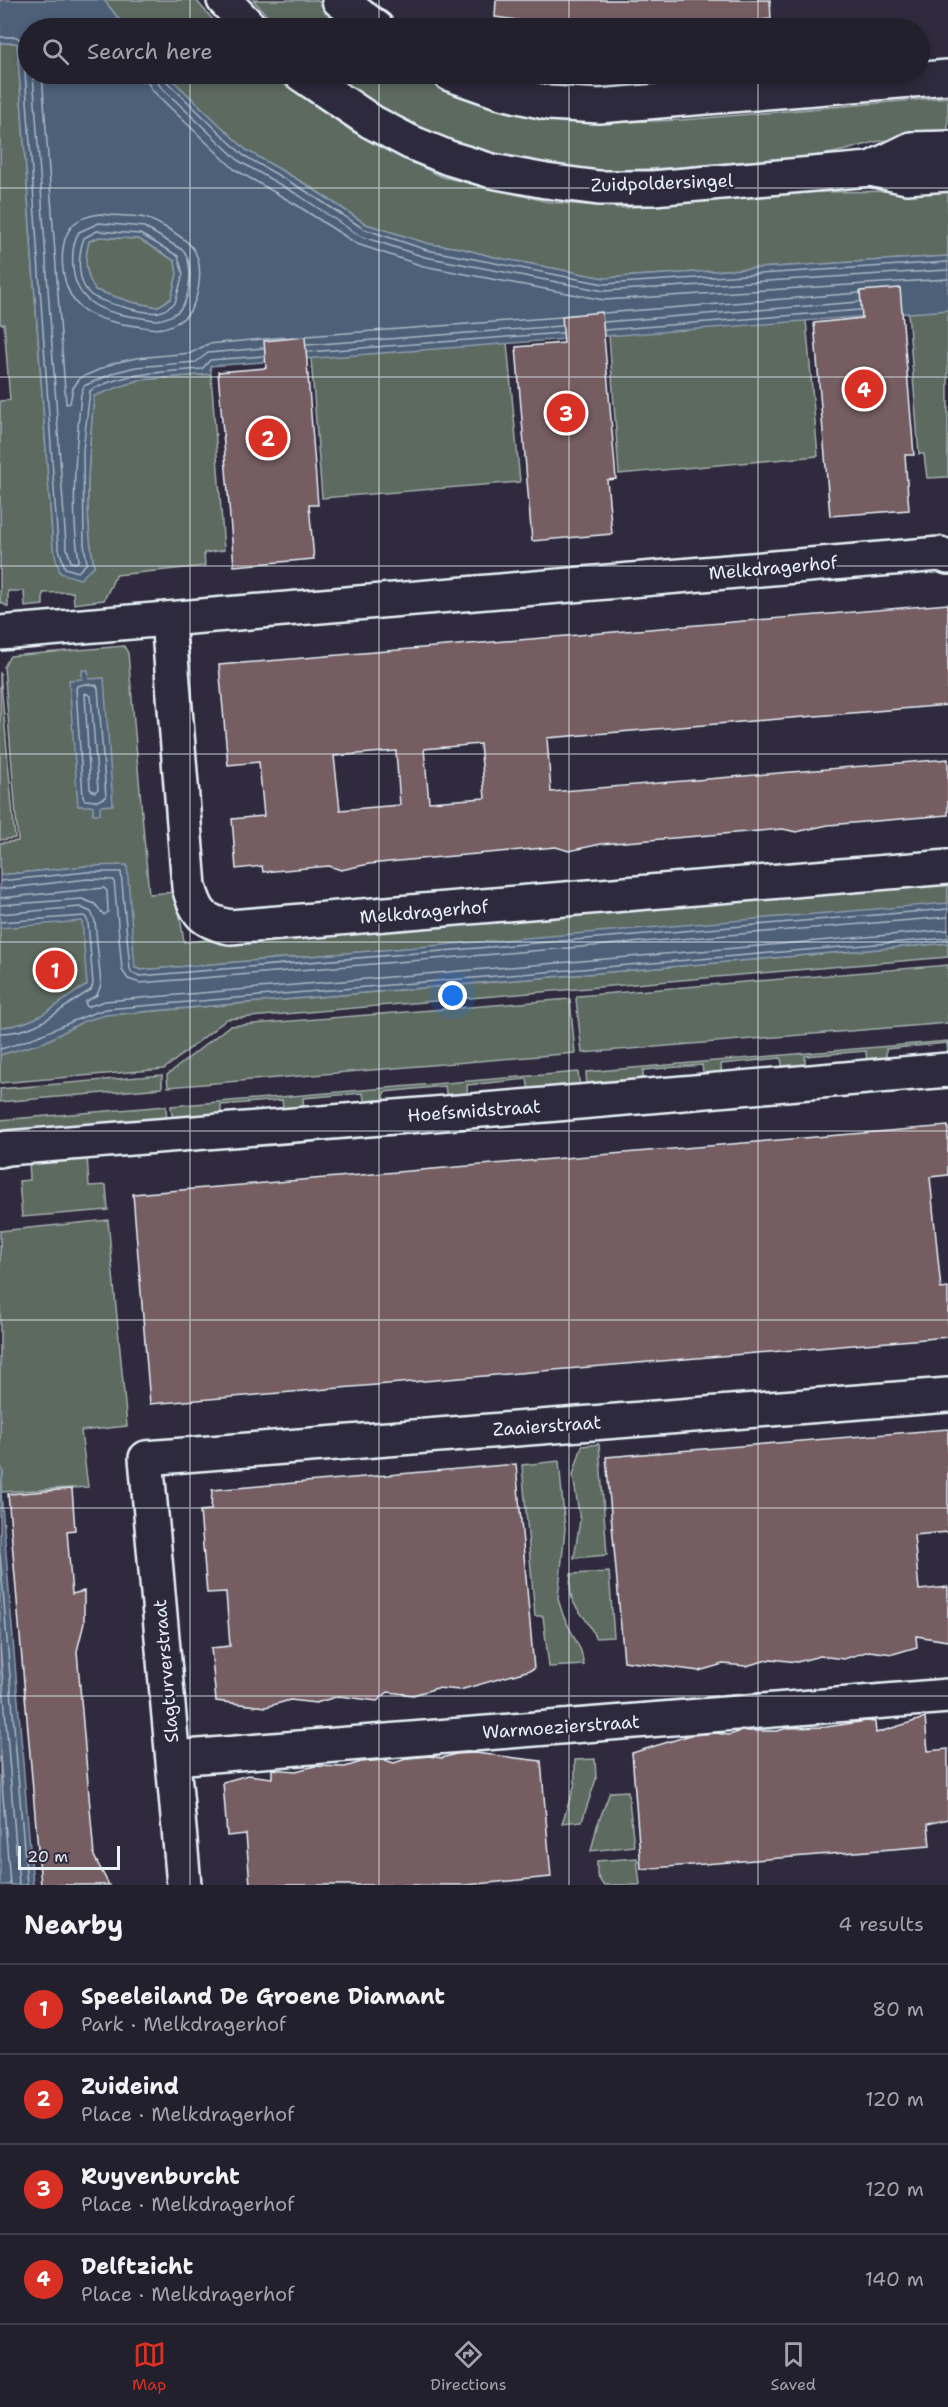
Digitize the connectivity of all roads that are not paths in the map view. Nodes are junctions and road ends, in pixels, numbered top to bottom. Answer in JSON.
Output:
{"nodes":[{"id":1,"x":224,"y":0,"type":"edge"},
{"id":2,"x":339,"y":0,"type":"edge"},
{"id":3,"x":241,"y":18,"type":"edge"},
{"id":4,"x":363,"y":18,"type":"edge"},
{"id":5,"x":948,"y":77,"type":"edge"},
{"id":6,"x":930,"y":78,"type":"edge"},
{"id":7,"x":316,"y":84,"type":"edge"},
{"id":8,"x":478,"y":84,"type":"edge"},
{"id":9,"x":864,"y":84,"type":"edge"},
{"id":10,"x":948,"y":148,"type":"edge"},
{"id":11,"x":870,"y":169,"type":"junction"},
{"id":12,"x":948,"y":174,"type":"edge"},
{"id":13,"x":948,"y":557,"type":"edge"},
{"id":14,"x":168,"y":619,"type":"junction"},
{"id":15,"x":0,"y":633,"type":"edge"},
{"id":16,"x":948,"y":867,"type":"edge"},
{"id":17,"x":948,"y":1070,"type":"edge"},
{"id":18,"x":0,"y":1150,"type":"edge"},
{"id":19,"x":948,"y":1395,"type":"edge"},
{"id":20,"x":146,"y":1458,"type":"joint"},
{"id":21,"x":948,"y":1696,"type":"edge"},
{"id":22,"x":174,"y":1758,"type":"junction"},
{"id":23,"x":184,"y":1885,"type":"edge"}],
"edges":[{"from":1,"to":3,"type":"street"},
{"from":2,"to":4,"type":"street"},
{"from":5,"to":6,"type":"street"},
{"from":7,"to":11,"type":"street","name":"Zuidpoldersingel"},
{"from":8,"to":9,"type":"street"},
{"from":10,"to":11,"type":"street","name":"Zuidpoldersingel"},
{"from":11,"to":12,"type":"street","name":"Zuidpoldersingel"},
{"from":13,"to":14,"type":"street","name":"Melkdragerhof"},
{"from":14,"to":15,"type":"street","name":"Melkdragerhof"},
{"from":14,"to":16,"type":"street","name":"Melkdragerhof"},
{"from":17,"to":18,"type":"street","name":"Hoefsmidstraat"},
{"from":19,"to":20,"type":"street","name":"Zaaierstraat"},
{"from":20,"to":22,"type":"street","name":"Slagturverstraat"},
{"from":21,"to":22,"type":"street","name":"Warmoezierstraat"},
{"from":22,"to":23,"type":"street","name":"Slagturverstraat"}]}
